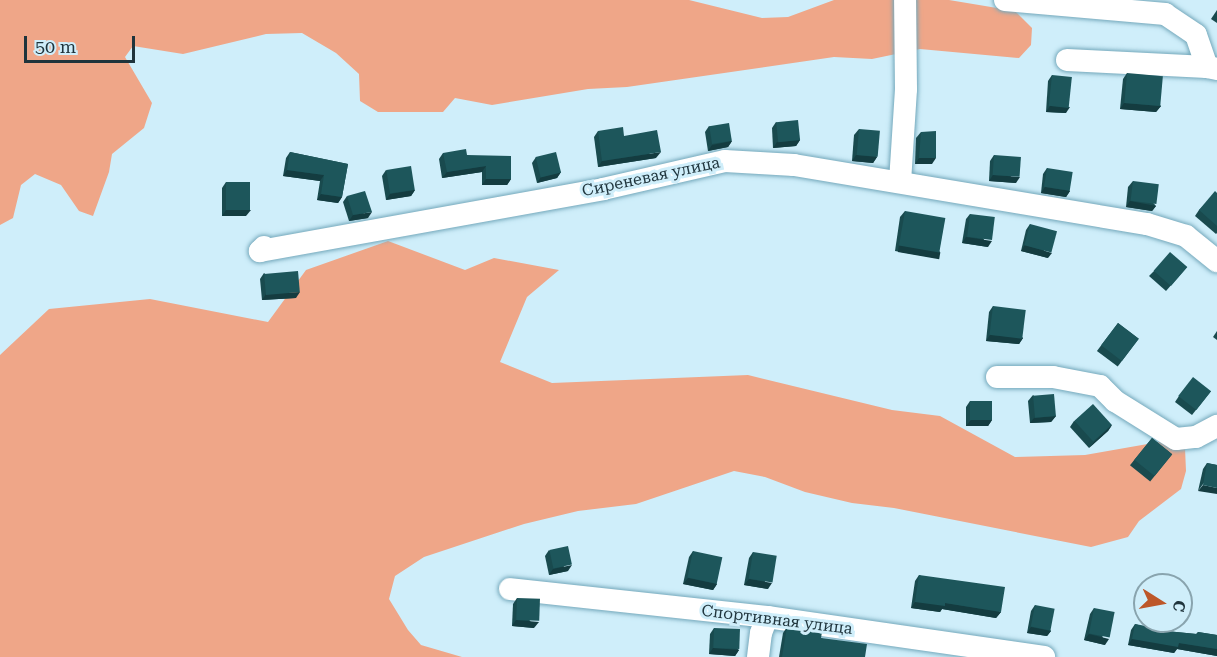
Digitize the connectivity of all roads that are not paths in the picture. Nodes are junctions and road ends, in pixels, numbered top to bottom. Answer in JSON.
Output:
{"nodes":[{"id":1,"x":905,"y":0,"type":"edge"},
{"id":2,"x":1005,"y":0,"type":"edge"},
{"id":3,"x":1067,"y":60,"type":"dead end"},
{"id":4,"x":1212,"y":68,"type":"edge"},
{"id":5,"x":900,"y":182,"type":"junction"},
{"id":6,"x":264,"y":247,"type":"dead end"},
{"id":7,"x":1217,"y":261,"type":"edge"},
{"id":8,"x":997,"y":377,"type":"dead end"},
{"id":9,"x":1217,"y":426,"type":"edge"},
{"id":10,"x":510,"y":589,"type":"dead end"},
{"id":11,"x":767,"y":617,"type":"junction"},
{"id":12,"x":1016,"y":655,"type":"edge"},
{"id":13,"x":758,"y":657,"type":"edge"},
{"id":14,"x":1044,"y":657,"type":"edge"}],
"edges":[{"from":1,"to":5,"type":"street"},
{"from":2,"to":4,"type":"street"},
{"from":3,"to":4,"type":"street"},
{"from":5,"to":6,"type":"street","name":"Сиреневая улица"},
{"from":5,"to":7,"type":"street","name":"Сиреневая улица"},
{"from":8,"to":9,"type":"street"},
{"from":10,"to":11,"type":"street","name":"Спортивная улица"},
{"from":11,"to":12,"type":"street","name":"Спортивная улица"},
{"from":11,"to":13,"type":"street"},
{"from":12,"to":14,"type":"street","name":"Спортивная улица"}]}
